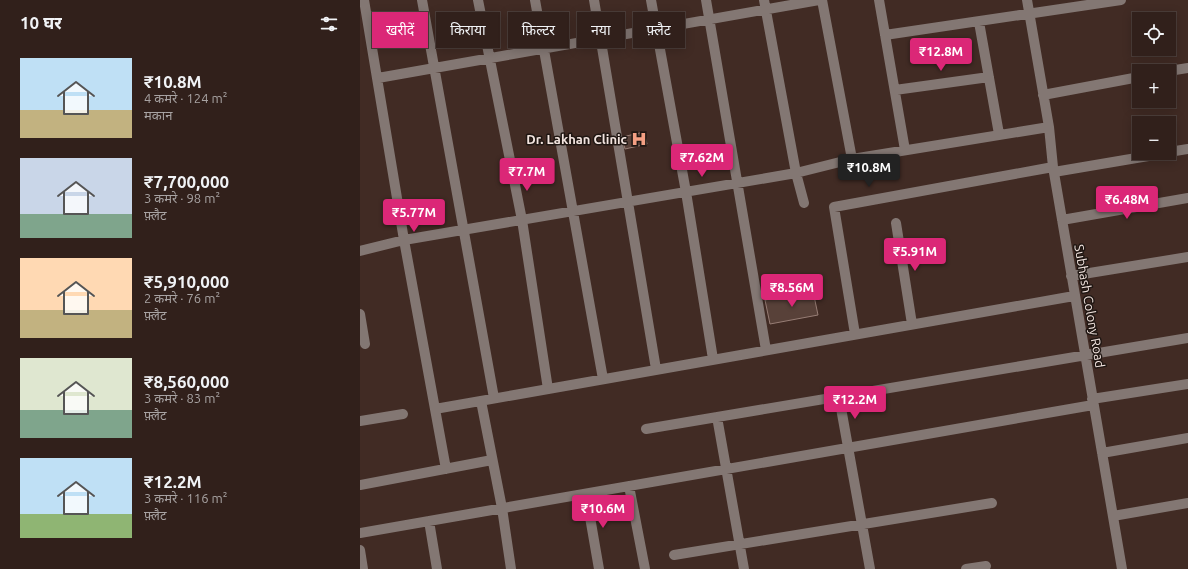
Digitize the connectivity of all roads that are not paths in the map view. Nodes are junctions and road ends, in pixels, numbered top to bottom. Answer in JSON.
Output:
{"nodes":[{"id":1,"x":364,"y":0,"type":"edge"},
{"id":2,"x":422,"y":0,"type":"edge"},
{"id":3,"x":478,"y":0,"type":"edge"},
{"id":4,"x":535,"y":0,"type":"edge"},
{"id":5,"x":594,"y":0,"type":"edge"},
{"id":6,"x":651,"y":0,"type":"edge"},
{"id":7,"x":706,"y":0,"type":"edge"},
{"id":8,"x":820,"y":0,"type":"edge"},
{"id":9,"x":879,"y":0,"type":"edge"},
{"id":10,"x":1027,"y":0,"type":"edge"},
{"id":11,"x":1118,"y":0,"type":"edge"},
{"id":12,"x":764,"y":5,"type":"edge"},
{"id":13,"x":596,"y":12,"type":"edge"},
{"id":14,"x":653,"y":12,"type":"edge"},
{"id":15,"x":1030,"y":15,"type":"junction"},
{"id":16,"x":710,"y":20,"type":"junction"},
{"id":17,"x":979,"y":22,"type":"junction"},
{"id":18,"x":685,"y":24,"type":"edge"},
{"id":19,"x":885,"y":35,"type":"junction"},
{"id":20,"x":577,"y":43,"type":"edge"},
{"id":21,"x":602,"y":48,"type":"edge"},
{"id":22,"x":659,"y":48,"type":"edge"},
{"id":23,"x":544,"y":49,"type":"junction"},
{"id":24,"x":489,"y":58,"type":"junction"},
{"id":25,"x":434,"y":68,"type":"junction"},
{"id":26,"x":1188,"y":68,"type":"edge"},
{"id":27,"x":1176,"y":70,"type":"edge"},
{"id":28,"x":989,"y":77,"type":"junction"},
{"id":29,"x":378,"y":78,"type":"junction"},
{"id":30,"x":1132,"y":78,"type":"edge"},
{"id":31,"x":895,"y":90,"type":"junction"},
{"id":32,"x":1043,"y":95,"type":"junction"},
{"id":33,"x":1049,"y":127,"type":"junction"},
{"id":34,"x":999,"y":134,"type":"junction"},
{"id":35,"x":1188,"y":149,"type":"edge"},
{"id":36,"x":905,"y":150,"type":"junction"},
{"id":37,"x":1176,"y":151,"type":"edge"},
{"id":38,"x":1132,"y":158,"type":"edge"},
{"id":39,"x":852,"y":159,"type":"junction"},
{"id":40,"x":1053,"y":170,"type":"junction"},
{"id":41,"x":796,"y":173,"type":"junction"},
{"id":42,"x":737,"y":183,"type":"junction"},
{"id":43,"x":686,"y":192,"type":"junction"},
{"id":44,"x":1188,"y":198,"type":"edge"},
{"id":45,"x":628,"y":202,"type":"junction"},
{"id":46,"x":804,"y":204,"type":"dead end"},
{"id":47,"x":573,"y":211,"type":"junction"},
{"id":48,"x":522,"y":220,"type":"junction"},
{"id":49,"x":1062,"y":220,"type":"junction"},
{"id":50,"x":896,"y":223,"type":"dead end"},
{"id":51,"x":463,"y":230,"type":"junction"},
{"id":52,"x":404,"y":240,"type":"junction"},
{"id":53,"x":360,"y":251,"type":"edge"},
{"id":54,"x":1188,"y":257,"type":"edge"},
{"id":55,"x":1072,"y":276,"type":"junction"},
{"id":56,"x":1074,"y":296,"type":"junction"},
{"id":57,"x":360,"y":314,"type":"edge"},
{"id":58,"x":912,"y":324,"type":"junction"},
{"id":59,"x":855,"y":334,"type":"junction"},
{"id":60,"x":1188,"y":338,"type":"edge"},
{"id":61,"x":365,"y":344,"type":"dead end"},
{"id":62,"x":766,"y":350,"type":"junction"},
{"id":63,"x":1085,"y":355,"type":"junction"},
{"id":64,"x":713,"y":359,"type":"junction"},
{"id":65,"x":656,"y":369,"type":"junction"},
{"id":66,"x":603,"y":379,"type":"junction"},
{"id":67,"x":1188,"y":384,"type":"edge"},
{"id":68,"x":548,"y":388,"type":"junction"},
{"id":69,"x":839,"y":397,"type":"junction"},
{"id":70,"x":494,"y":398,"type":"junction"},
{"id":71,"x":481,"y":401,"type":"junction"},
{"id":72,"x":1093,"y":402,"type":"junction"},
{"id":73,"x":435,"y":409,"type":"junction"},
{"id":74,"x":403,"y":414,"type":"dead end"},
{"id":75,"x":717,"y":417,"type":"junction"},
{"id":76,"x":360,"y":421,"type":"edge"},
{"id":77,"x":646,"y":429,"type":"dead end"},
{"id":78,"x":1188,"y":438,"type":"edge"},
{"id":79,"x":848,"y":448,"type":"junction"},
{"id":80,"x":1102,"y":453,"type":"junction"},
{"id":81,"x":492,"y":460,"type":"junction"},
{"id":82,"x":446,"y":469,"type":"junction"},
{"id":83,"x":726,"y":469,"type":"junction"},
{"id":84,"x":360,"y":485,"type":"edge"},
{"id":85,"x":629,"y":486,"type":"junction"},
{"id":86,"x":586,"y":494,"type":"junction"},
{"id":87,"x":992,"y":503,"type":"dead end"},
{"id":88,"x":1188,"y":503,"type":"edge"},
{"id":89,"x":502,"y":508,"type":"junction"},
{"id":90,"x":1113,"y":516,"type":"junction"},
{"id":91,"x":430,"y":521,"type":"junction"},
{"id":92,"x":862,"y":524,"type":"junction"},
{"id":93,"x":360,"y":533,"type":"edge"},
{"id":94,"x":739,"y":544,"type":"junction"},
{"id":95,"x":360,"y":550,"type":"edge"},
{"id":96,"x":674,"y":555,"type":"dead end"},
{"id":97,"x":986,"y":566,"type":"dead end"},
{"id":98,"x":363,"y":569,"type":"edge"},
{"id":99,"x":437,"y":569,"type":"edge"},
{"id":100,"x":511,"y":569,"type":"edge"},
{"id":101,"x":599,"y":569,"type":"edge"},
{"id":102,"x":645,"y":569,"type":"edge"},
{"id":103,"x":744,"y":569,"type":"edge"},
{"id":104,"x":870,"y":569,"type":"edge"},
{"id":105,"x":966,"y":569,"type":"edge"},
{"id":106,"x":1122,"y":569,"type":"edge"}],
"edges":[{"from":1,"to":29,"type":"street"},
{"from":2,"to":25,"type":"street"},
{"from":3,"to":24,"type":"street"},
{"from":4,"to":23,"type":"street"},
{"from":5,"to":13,"type":"street"},
{"from":6,"to":14,"type":"street"},
{"from":7,"to":16,"type":"street"},
{"from":8,"to":12,"type":"street"},
{"from":8,"to":39,"type":"street"},
{"from":9,"to":19,"type":"street"},
{"from":10,"to":15,"type":"street","name":"Subhash Colony Road"},
{"from":11,"to":15,"type":"street"},
{"from":12,"to":16,"type":"street"},
{"from":12,"to":41,"type":"street"},
{"from":15,"to":17,"type":"street"},
{"from":15,"to":32,"type":"street","name":"Subhash Colony Road"},
{"from":16,"to":18,"type":"street"},
{"from":16,"to":42,"type":"street"},
{"from":17,"to":19,"type":"street"},
{"from":17,"to":28,"type":"street"},
{"from":19,"to":31,"type":"street"},
{"from":20,"to":23,"type":"street"},
{"from":21,"to":45,"type":"street"},
{"from":22,"to":43,"type":"street"},
{"from":23,"to":24,"type":"street"},
{"from":23,"to":47,"type":"street"},
{"from":24,"to":25,"type":"street"},
{"from":24,"to":48,"type":"street"},
{"from":25,"to":29,"type":"street"},
{"from":25,"to":51,"type":"street"},
{"from":26,"to":27,"type":"street"},
{"from":28,"to":31,"type":"street"},
{"from":28,"to":34,"type":"street"},
{"from":29,"to":52,"type":"street"},
{"from":30,"to":32,"type":"street"},
{"from":31,"to":36,"type":"street"},
{"from":32,"to":33,"type":"street","name":"Subhash Colony Road"},
{"from":33,"to":34,"type":"street"},
{"from":33,"to":40,"type":"street","name":"Subhash Colony Road"},
{"from":34,"to":36,"type":"street"},
{"from":35,"to":37,"type":"street"},
{"from":36,"to":39,"type":"street"},
{"from":38,"to":40,"type":"street"},
{"from":39,"to":41,"type":"street"},
{"from":40,"to":49,"type":"street","name":"Subhash Colony Road"},
{"from":40,"to":59,"type":"street"},
{"from":41,"to":42,"type":"street"},
{"from":41,"to":46,"type":"street"},
{"from":42,"to":43,"type":"street"},
{"from":42,"to":62,"type":"street"},
{"from":43,"to":45,"type":"street"},
{"from":43,"to":64,"type":"street"},
{"from":44,"to":49,"type":"street"},
{"from":45,"to":47,"type":"street"},
{"from":45,"to":65,"type":"street"},
{"from":47,"to":48,"type":"street"},
{"from":47,"to":66,"type":"street"},
{"from":48,"to":51,"type":"street"},
{"from":48,"to":68,"type":"street"},
{"from":49,"to":55,"type":"street","name":"Subhash Colony Road"},
{"from":50,"to":58,"type":"street"},
{"from":51,"to":52,"type":"street"},
{"from":51,"to":70,"type":"street"},
{"from":52,"to":53,"type":"street"},
{"from":52,"to":73,"type":"street"},
{"from":54,"to":55,"type":"street"},
{"from":55,"to":56,"type":"street","name":"Subhash Colony Road"},
{"from":56,"to":58,"type":"street"},
{"from":56,"to":63,"type":"street","name":"Subhash Colony Road"},
{"from":57,"to":61,"type":"street"},
{"from":58,"to":59,"type":"street"},
{"from":59,"to":62,"type":"street"},
{"from":60,"to":63,"type":"street"},
{"from":62,"to":64,"type":"street"},
{"from":63,"to":69,"type":"street"},
{"from":63,"to":72,"type":"street","name":"Subhash Colony Road"},
{"from":64,"to":65,"type":"street"},
{"from":65,"to":66,"type":"street"},
{"from":66,"to":68,"type":"street"},
{"from":67,"to":72,"type":"street"},
{"from":68,"to":70,"type":"street"},
{"from":69,"to":75,"type":"street"},
{"from":69,"to":79,"type":"street"},
{"from":70,"to":71,"type":"street"},
{"from":71,"to":73,"type":"street"},
{"from":71,"to":81,"type":"street"},
{"from":72,"to":79,"type":"street"},
{"from":72,"to":80,"type":"street","name":"Subhash Colony Road"},
{"from":73,"to":82,"type":"street"},
{"from":74,"to":76,"type":"street"},
{"from":75,"to":77,"type":"street"},
{"from":75,"to":83,"type":"street"},
{"from":78,"to":80,"type":"street"},
{"from":79,"to":83,"type":"street"},
{"from":79,"to":92,"type":"street"},
{"from":80,"to":90,"type":"street","name":"Subhash Colony Road"},
{"from":81,"to":82,"type":"street"},
{"from":81,"to":89,"type":"street"},
{"from":82,"to":84,"type":"street"},
{"from":83,"to":85,"type":"street"},
{"from":83,"to":94,"type":"street"},
{"from":85,"to":86,"type":"street"},
{"from":85,"to":102,"type":"street"},
{"from":86,"to":89,"type":"street"},
{"from":86,"to":101,"type":"street"},
{"from":87,"to":92,"type":"street"},
{"from":88,"to":90,"type":"street"},
{"from":89,"to":91,"type":"street"},
{"from":89,"to":100,"type":"street"},
{"from":90,"to":106,"type":"street","name":"Subhash Colony Road"},
{"from":91,"to":93,"type":"street"},
{"from":91,"to":99,"type":"street"},
{"from":92,"to":94,"type":"street"},
{"from":92,"to":104,"type":"street"},
{"from":94,"to":96,"type":"street"},
{"from":94,"to":103,"type":"street"},
{"from":95,"to":98,"type":"street"},
{"from":97,"to":105,"type":"street"}]}
